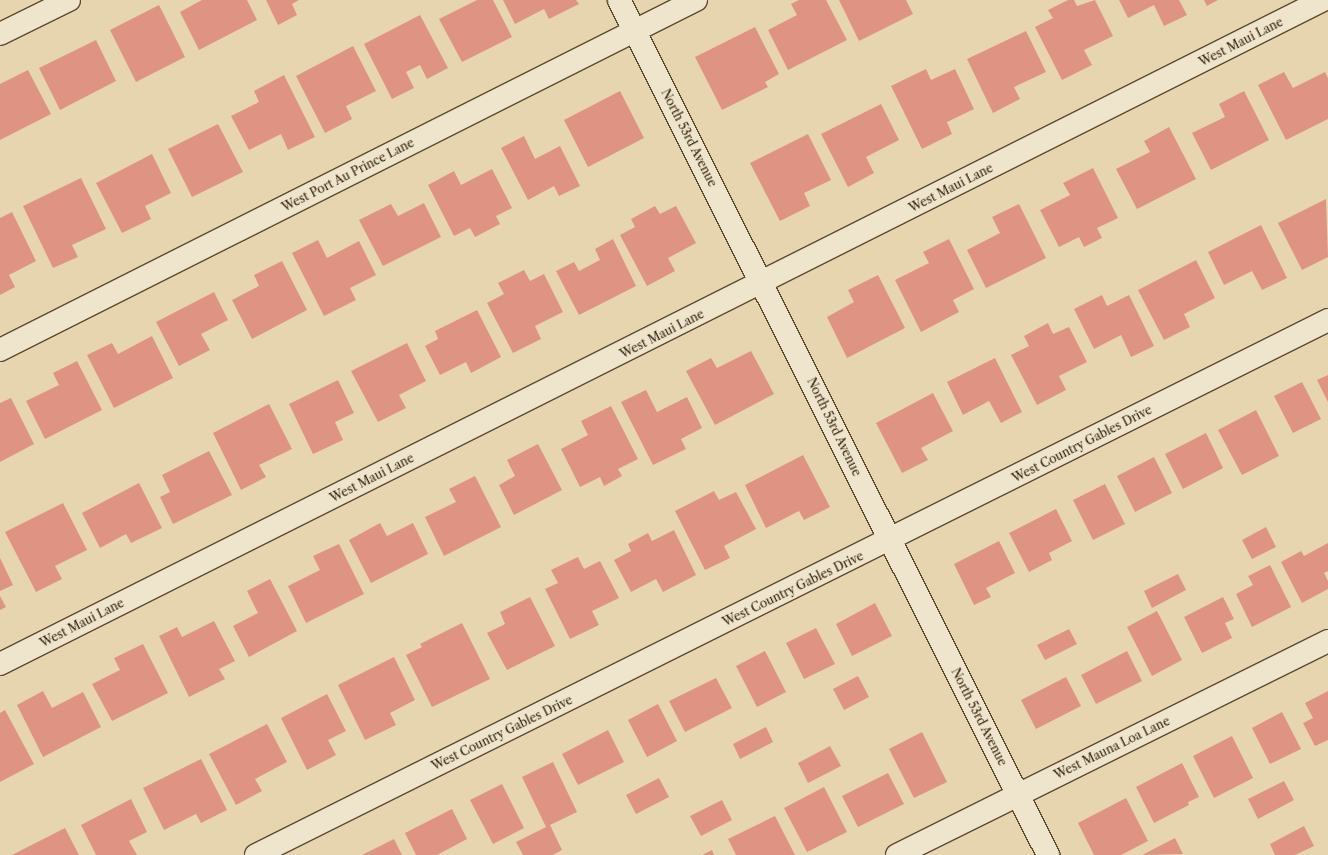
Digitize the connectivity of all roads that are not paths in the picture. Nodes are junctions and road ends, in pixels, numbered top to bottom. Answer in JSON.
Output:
{"nodes":[{"id":1,"x":69,"y":0,"type":"edge"},
{"id":2,"x":620,"y":0,"type":"edge"},
{"id":3,"x":696,"y":0,"type":"edge"},
{"id":4,"x":1323,"y":0,"type":"edge"},
{"id":5,"x":635,"y":30,"type":"junction"},
{"id":6,"x":0,"y":34,"type":"edge"},
{"id":7,"x":762,"y":284,"type":"junction"},
{"id":8,"x":1328,"y":320,"type":"edge"},
{"id":9,"x":0,"y":350,"type":"edge"},
{"id":10,"x":890,"y":540,"type":"junction"},
{"id":11,"x":1328,"y":641,"type":"edge"},
{"id":12,"x":0,"y":664,"type":"edge"},
{"id":13,"x":1018,"y":794,"type":"junction"},
{"id":14,"x":256,"y":855,"type":"edge"},
{"id":15,"x":897,"y":855,"type":"edge"},
{"id":16,"x":1048,"y":855,"type":"edge"}],
"edges":[{"from":1,"to":6,"type":"street"},
{"from":2,"to":5,"type":"street","name":"North 53rd Avenue"},
{"from":3,"to":5,"type":"street","name":"West Port Au Prince Lane"},
{"from":4,"to":7,"type":"street","name":"West Maui Lane"},
{"from":5,"to":7,"type":"street","name":"North 53rd Avenue"},
{"from":5,"to":9,"type":"street","name":"West Port Au Prince Lane"},
{"from":7,"to":10,"type":"street","name":"North 53rd Avenue"},
{"from":7,"to":12,"type":"street","name":"West Maui Lane"},
{"from":8,"to":10,"type":"street","name":"West Country Gables Drive"},
{"from":10,"to":13,"type":"street","name":"North 53rd Avenue"},
{"from":10,"to":14,"type":"street","name":"West Country Gables Drive"},
{"from":11,"to":13,"type":"street","name":"West Mauna Loa Lane"},
{"from":13,"to":15,"type":"street","name":"West Mauna Loa Lane"},
{"from":13,"to":16,"type":"street","name":"North 53rd Avenue"}]}
